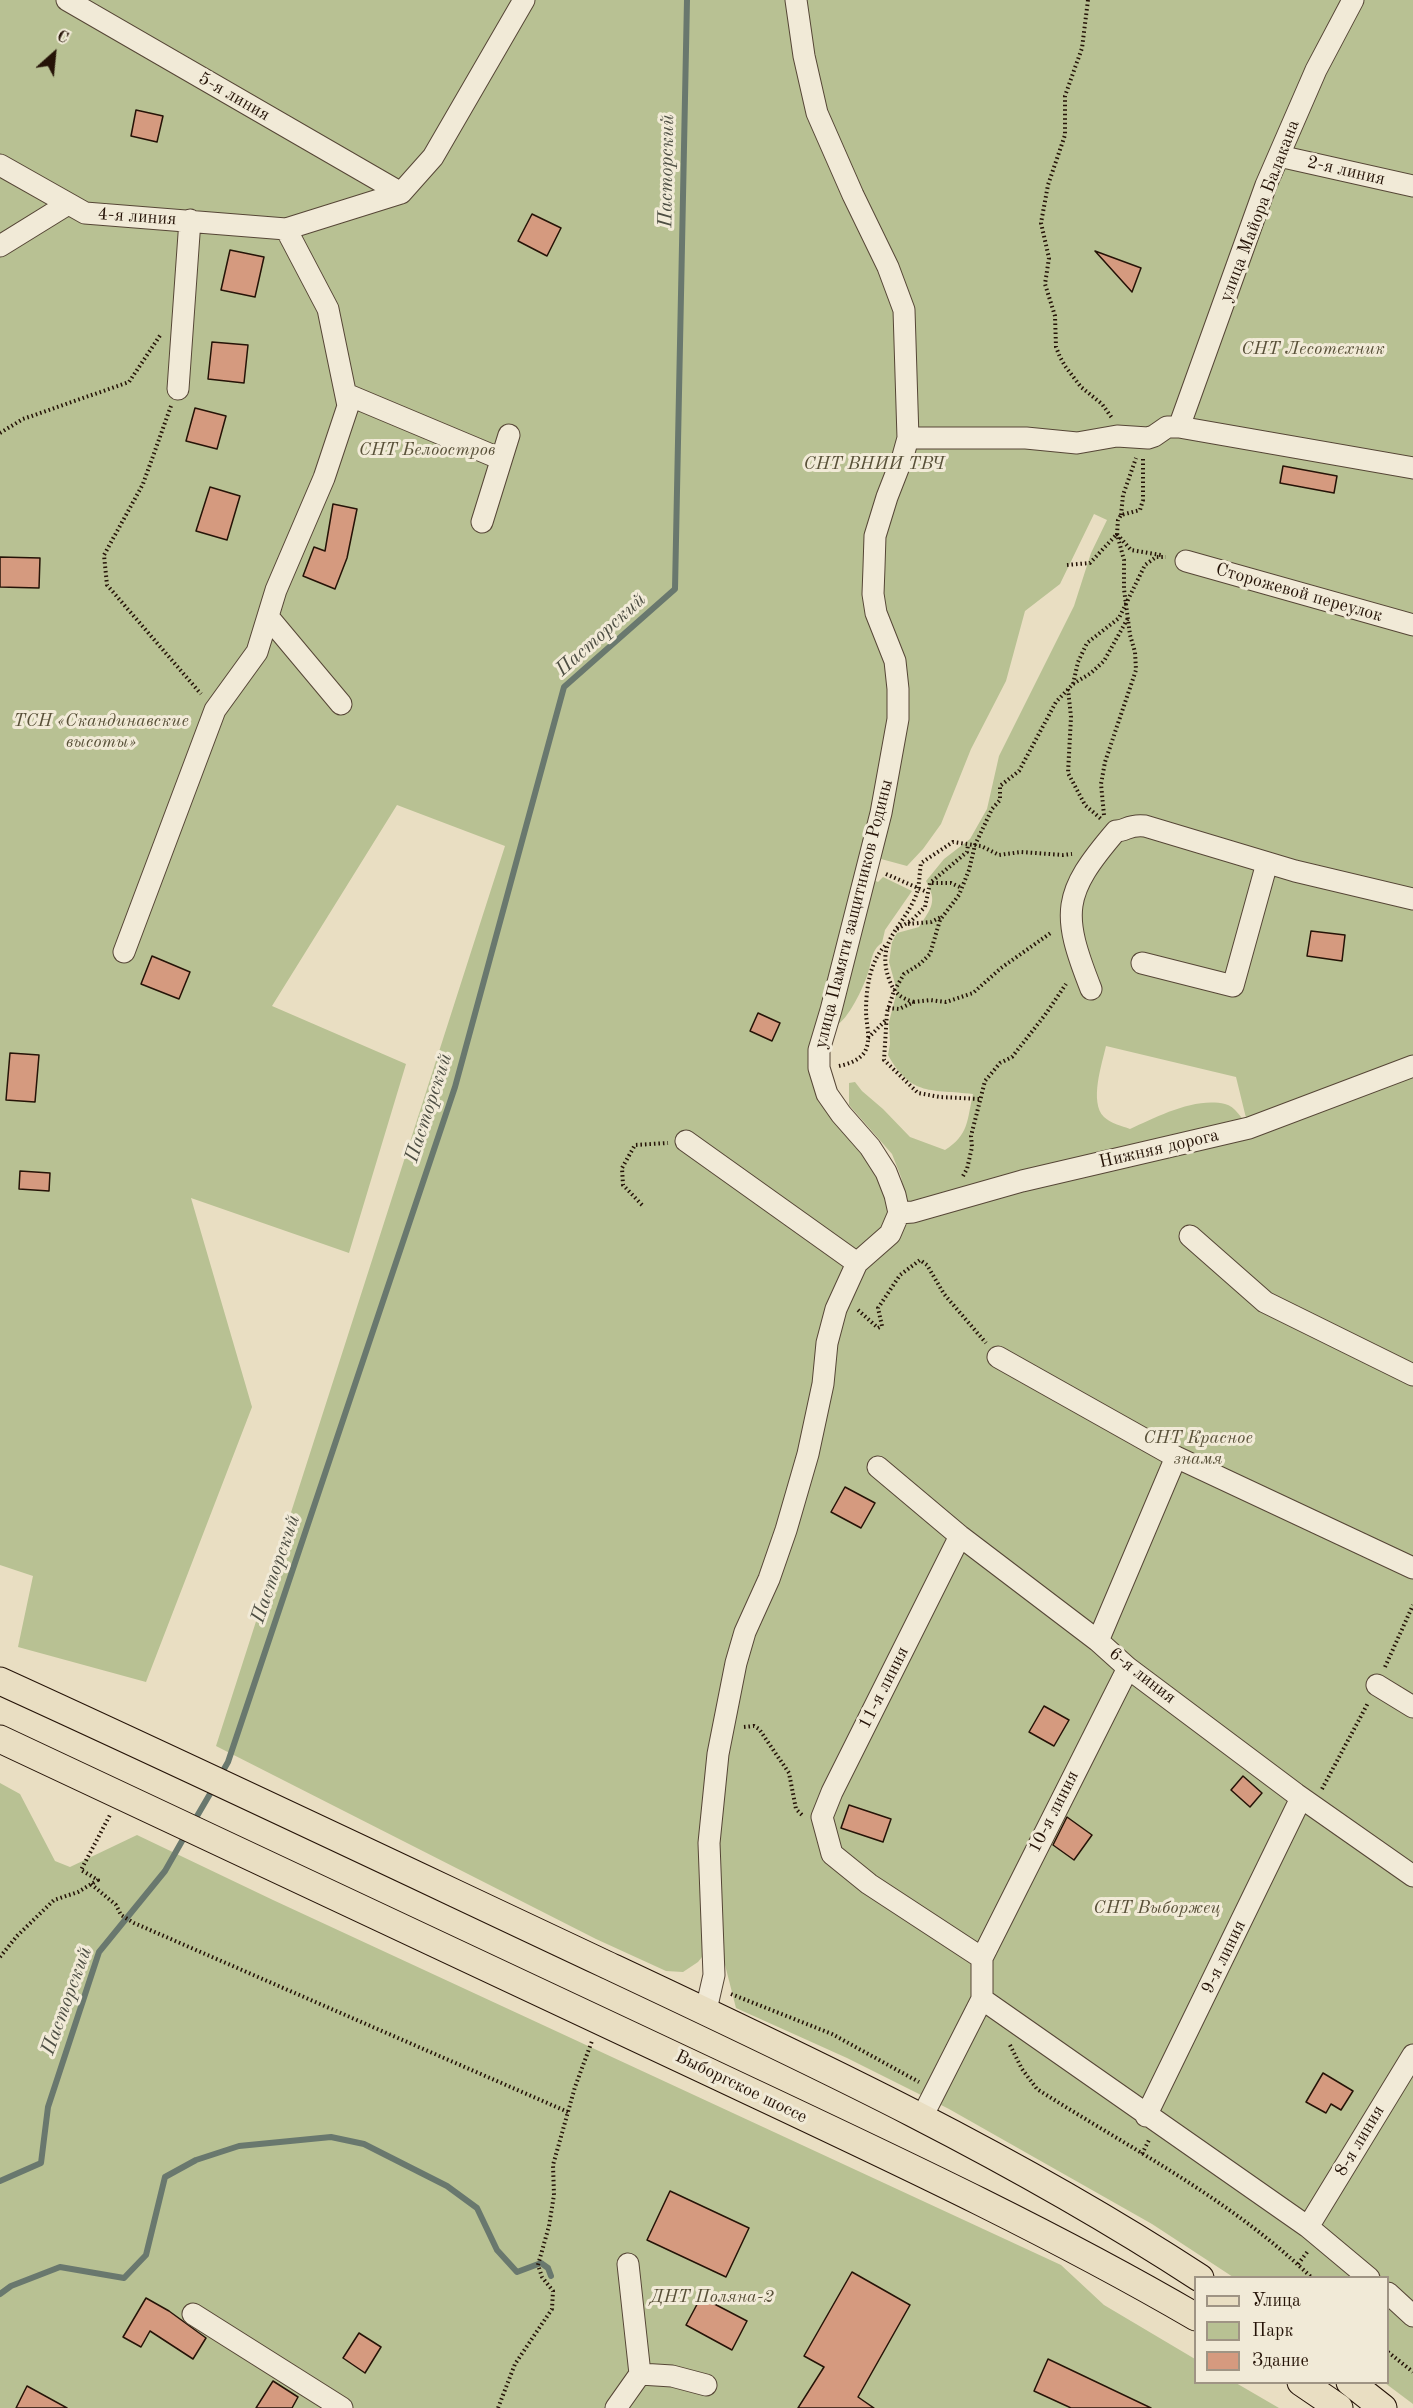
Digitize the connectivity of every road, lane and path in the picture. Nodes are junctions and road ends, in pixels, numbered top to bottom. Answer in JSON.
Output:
{"nodes":[{"id":1,"x":67,"y":0,"type":"edge"},
{"id":2,"x":524,"y":0,"type":"edge"},
{"id":3,"x":796,"y":0,"type":"edge"},
{"id":4,"x":1088,"y":0,"type":"edge"},
{"id":5,"x":1353,"y":0,"type":"edge"},
{"id":6,"x":1279,"y":156,"type":"junction"},
{"id":7,"x":0,"y":165,"type":"edge"},
{"id":8,"x":1413,"y":186,"type":"edge"},
{"id":9,"x":401,"y":193,"type":"junction"},
{"id":10,"x":68,"y":204,"type":"junction"},
{"id":11,"x":190,"y":220,"type":"junction"},
{"id":12,"x":286,"y":229,"type":"junction"},
{"id":13,"x":0,"y":246,"type":"edge"},
{"id":14,"x":183,"y":305,"type":"junction"},
{"id":15,"x":178,"y":389,"type":"joint"},
{"id":16,"x":346,"y":394,"type":"junction"},
{"id":17,"x":1179,"y":427,"type":"junction"},
{"id":18,"x":0,"y":433,"type":"edge"},
{"id":19,"x":509,"y":435,"type":"dead end"},
{"id":20,"x":908,"y":438,"type":"junction"},
{"id":21,"x":1130,"y":442,"type":"junction"},
{"id":22,"x":1144,"y":451,"type":"dead end"},
{"id":23,"x":501,"y":459,"type":"junction"},
{"id":24,"x":1413,"y":468,"type":"edge"},
{"id":25,"x":1121,"y":515,"type":"junction"},
{"id":26,"x":482,"y":522,"type":"dead end"},
{"id":27,"x":1117,"y":534,"type":"junction"},
{"id":28,"x":1177,"y":559,"type":"junction"},
{"id":29,"x":1067,"y":566,"type":"dead end"},
{"id":30,"x":1126,"y":605,"type":"junction"},
{"id":31,"x":1129,"y":617,"type":"junction"},
{"id":32,"x":269,"y":618,"type":"junction"},
{"id":33,"x":1413,"y":625,"type":"edge"},
{"id":34,"x":1072,"y":684,"type":"junction"},
{"id":35,"x":1068,"y":689,"type":"junction"},
{"id":36,"x":341,"y":704,"type":"dead end"},
{"id":37,"x":215,"y":710,"type":"junction"},
{"id":38,"x":968,"y":845,"type":"junction"},
{"id":39,"x":975,"y":845,"type":"junction"},
{"id":40,"x":1104,"y":845,"type":"junction"},
{"id":41,"x":1267,"y":863,"type":"junction"},
{"id":42,"x":866,"y":865,"type":"junction"},
{"id":43,"x":931,"y":882,"type":"junction"},
{"id":44,"x":962,"y":888,"type":"junction"},
{"id":45,"x":918,"y":889,"type":"junction"},
{"id":46,"x":927,"y":892,"type":"junction"},
{"id":47,"x":1413,"y":899,"type":"edge"},
{"id":48,"x":1070,"y":916,"type":"junction"},
{"id":49,"x":941,"y":917,"type":"junction"},
{"id":50,"x":907,"y":924,"type":"junction"},
{"id":51,"x":895,"y":929,"type":"junction"},
{"id":52,"x":887,"y":944,"type":"junction"},
{"id":53,"x":124,"y":952,"type":"dead end"},
{"id":54,"x":1080,"y":960,"type":"junction"},
{"id":55,"x":1142,"y":963,"type":"dead end"},
{"id":56,"x":1091,"y":989,"type":"dead end"},
{"id":57,"x":894,"y":991,"type":"junction"},
{"id":58,"x":914,"y":1002,"type":"junction"},
{"id":59,"x":888,"y":1008,"type":"junction"},
{"id":60,"x":886,"y":1020,"type":"junction"},
{"id":61,"x":868,"y":1039,"type":"junction"},
{"id":62,"x":1413,"y":1066,"type":"edge"},
{"id":63,"x":819,"y":1068,"type":"junction"},
{"id":64,"x":979,"y":1099,"type":"junction"},
{"id":65,"x":686,"y":1141,"type":"joint"},
{"id":66,"x":947,"y":1202,"type":"junction"},
{"id":67,"x":642,"y":1205,"type":"dead end"},
{"id":68,"x":899,"y":1213,"type":"junction"},
{"id":69,"x":1190,"y":1236,"type":"dead end"},
{"id":70,"x":857,"y":1263,"type":"junction"},
{"id":71,"x":855,"y":1307,"type":"dead end"},
{"id":72,"x":998,"y":1357,"type":"joint"},
{"id":73,"x":1413,"y":1375,"type":"edge"},
{"id":74,"x":1176,"y":1457,"type":"junction"},
{"id":75,"x":878,"y":1467,"type":"dead end"},
{"id":76,"x":960,"y":1536,"type":"junction"},
{"id":77,"x":1413,"y":1568,"type":"edge"},
{"id":78,"x":1413,"y":1605,"type":"edge"},
{"id":79,"x":1098,"y":1641,"type":"junction"},
{"id":80,"x":1128,"y":1668,"type":"junction"},
{"id":81,"x":7,"y":1684,"type":"edge"},
{"id":82,"x":1377,"y":1685,"type":"junction"},
{"id":83,"x":1413,"y":1707,"type":"edge"},
{"id":84,"x":724,"y":1724,"type":"junction"},
{"id":85,"x":0,"y":1739,"type":"edge"},
{"id":86,"x":114,"y":1792,"type":"junction"},
{"id":87,"x":1307,"y":1802,"type":"junction"},
{"id":88,"x":822,"y":1817,"type":"junction"},
{"id":89,"x":1413,"y":1876,"type":"edge"},
{"id":90,"x":91,"y":1884,"type":"junction"},
{"id":91,"x":0,"y":1957,"type":"edge"},
{"id":92,"x":982,"y":1958,"type":"junction"},
{"id":93,"x":709,"y":1999,"type":"junction"},
{"id":94,"x":988,"y":2004,"type":"junction"},
{"id":95,"x":596,"y":2032,"type":"dead end"},
{"id":96,"x":1413,"y":2055,"type":"edge"},
{"id":97,"x":936,"y":2091,"type":"junction"},
{"id":98,"x":568,"y":2112,"type":"junction"},
{"id":99,"x":1146,"y":2116,"type":"junction"},
{"id":100,"x":922,"y":2117,"type":"junction"},
{"id":101,"x":1308,"y":2227,"type":"junction"},
{"id":102,"x":628,"y":2264,"type":"dead end"},
{"id":103,"x":1198,"y":2276,"type":"edge"},
{"id":104,"x":1311,"y":2276,"type":"edge"},
{"id":105,"x":1368,"y":2276,"type":"edge"},
{"id":106,"x":1389,"y":2294,"type":"edge"},
{"id":107,"x":193,"y":2314,"type":"dead end"},
{"id":108,"x":1194,"y":2316,"type":"edge"},
{"id":109,"x":1413,"y":2316,"type":"edge"},
{"id":110,"x":1389,"y":2353,"type":"edge"},
{"id":111,"x":1413,"y":2372,"type":"edge"},
{"id":112,"x":640,"y":2374,"type":"junction"},
{"id":113,"x":1304,"y":2384,"type":"edge"},
{"id":114,"x":1353,"y":2384,"type":"edge"},
{"id":115,"x":706,"y":2385,"type":"dead end"},
{"id":116,"x":342,"y":2408,"type":"edge"},
{"id":117,"x":498,"y":2408,"type":"edge"},
{"id":118,"x":616,"y":2408,"type":"edge"},
{"id":119,"x":1339,"y":2408,"type":"edge"},
{"id":120,"x":1383,"y":2408,"type":"edge"}],
"edges":[{"from":1,"to":9,"type":"street","name":"5-я линия"},
{"from":2,"to":9,"type":"street"},
{"from":3,"to":20,"type":"street","name":"улица Памяти защитников Родины"},
{"from":4,"to":21,"type":"path"},
{"from":5,"to":6,"type":"street","name":"улица Майора Балакана"},
{"from":6,"to":8,"type":"street","name":"2-я линия"},
{"from":6,"to":17,"type":"street","name":"улица Майора Балакана"},
{"from":7,"to":10,"type":"street","name":"4-я линия"},
{"from":9,"to":12,"type":"street"},
{"from":10,"to":11,"type":"street","name":"4-я линия"},
{"from":10,"to":13,"type":"street"},
{"from":11,"to":12,"type":"street","name":"4-я линия"},
{"from":11,"to":14,"type":"street"},
{"from":12,"to":16,"type":"street"},
{"from":14,"to":15,"type":"street"},
{"from":14,"to":18,"type":"path"},
{"from":15,"to":37,"type":"path"},
{"from":16,"to":23,"type":"street"},
{"from":16,"to":32,"type":"street"},
{"from":17,"to":21,"type":"street"},
{"from":17,"to":24,"type":"street"},
{"from":19,"to":23,"type":"street"},
{"from":20,"to":21,"type":"street"},
{"from":20,"to":42,"type":"street","name":"улица Памяти защитников Родины"},
{"from":21,"to":25,"type":"path"},
{"from":22,"to":25,"type":"path"},
{"from":23,"to":26,"type":"street"},
{"from":25,"to":27,"type":"path"},
{"from":27,"to":28,"type":"path"},
{"from":27,"to":29,"type":"path"},
{"from":27,"to":30,"type":"path"},
{"from":28,"to":30,"type":"path"},
{"from":28,"to":33,"type":"street","name":"Сторожевой переулок"},
{"from":30,"to":31,"type":"path"},
{"from":30,"to":34,"type":"path"},
{"from":31,"to":34,"type":"path"},
{"from":31,"to":35,"type":"path"},
{"from":32,"to":36,"type":"street"},
{"from":32,"to":37,"type":"street"},
{"from":34,"to":35,"type":"path"},
{"from":35,"to":39,"type":"path"},
{"from":37,"to":53,"type":"street"},
{"from":38,"to":39,"type":"path"},
{"from":38,"to":43,"type":"path"},
{"from":38,"to":45,"type":"path"},
{"from":39,"to":40,"type":"path"},
{"from":39,"to":44,"type":"path"},
{"from":40,"to":41,"type":"street"},
{"from":40,"to":48,"type":"street"},
{"from":41,"to":47,"type":"street"},
{"from":41,"to":55,"type":"street"},
{"from":42,"to":45,"type":"path"},
{"from":42,"to":63,"type":"street","name":"улица Памяти защитников Родины"},
{"from":43,"to":44,"type":"path"},
{"from":43,"to":46,"type":"path"},
{"from":44,"to":49,"type":"path"},
{"from":45,"to":46,"type":"path"},
{"from":45,"to":51,"type":"path"},
{"from":46,"to":50,"type":"path"},
{"from":48,"to":54,"type":"street"},
{"from":48,"to":58,"type":"path"},
{"from":49,"to":50,"type":"path"},
{"from":49,"to":57,"type":"path"},
{"from":50,"to":51,"type":"path"},
{"from":51,"to":52,"type":"path"},
{"from":52,"to":57,"type":"path"},
{"from":52,"to":61,"type":"path"},
{"from":54,"to":56,"type":"street"},
{"from":54,"to":64,"type":"path"},
{"from":57,"to":58,"type":"path"},
{"from":57,"to":59,"type":"path"},
{"from":58,"to":59,"type":"path"},
{"from":59,"to":60,"type":"path"},
{"from":60,"to":61,"type":"path"},
{"from":60,"to":64,"type":"path"},
{"from":61,"to":63,"type":"path"},
{"from":62,"to":66,"type":"street","name":"Нижняя дорога"},
{"from":63,"to":68,"type":"street","name":"улица Памяти защитников Родины"},
{"from":64,"to":66,"type":"path"},
{"from":65,"to":67,"type":"path"},
{"from":65,"to":70,"type":"street"},
{"from":66,"to":68,"type":"street","name":"Нижняя дорога"},
{"from":68,"to":70,"type":"street"},
{"from":69,"to":73,"type":"street"},
{"from":70,"to":84,"type":"street"},
{"from":71,"to":72,"type":"path"},
{"from":72,"to":74,"type":"street"},
{"from":74,"to":77,"type":"street"},
{"from":74,"to":79,"type":"street"},
{"from":75,"to":76,"type":"street","name":"6-я линия"},
{"from":76,"to":79,"type":"street","name":"6-я линия"},
{"from":76,"to":88,"type":"street","name":"11-я линия"},
{"from":78,"to":82,"type":"path"},
{"from":79,"to":80,"type":"street","name":"6-я линия"},
{"from":80,"to":87,"type":"street","name":"6-я линия"},
{"from":80,"to":92,"type":"street","name":"10-я линия"},
{"from":81,"to":93,"type":"main road"},
{"from":82,"to":83,"type":"street"},
{"from":82,"to":87,"type":"path"},
{"from":84,"to":88,"type":"path"},
{"from":84,"to":93,"type":"street"},
{"from":85,"to":86,"type":"main road"},
{"from":86,"to":90,"type":"path"},
{"from":86,"to":108,"type":"main road","name":"Выборгское шоссе"},
{"from":87,"to":89,"type":"street","name":"6-я линия"},
{"from":87,"to":99,"type":"street","name":"9-я линия"},
{"from":88,"to":92,"type":"street"},
{"from":90,"to":91,"type":"path"},
{"from":90,"to":98,"type":"path"},
{"from":92,"to":94,"type":"street"},
{"from":93,"to":97,"type":"path"},
{"from":93,"to":100,"type":"main road"},
{"from":94,"to":97,"type":"street"},
{"from":94,"to":99,"type":"street"},
{"from":94,"to":104,"type":"path"},
{"from":95,"to":98,"type":"path"},
{"from":96,"to":101,"type":"street","name":"8-я линия"},
{"from":97,"to":100,"type":"street"},
{"from":98,"to":117,"type":"path"},
{"from":99,"to":101,"type":"street"},
{"from":100,"to":103,"type":"main road"},
{"from":101,"to":105,"type":"street"},
{"from":102,"to":112,"type":"street"},
{"from":106,"to":109,"type":"street"},
{"from":107,"to":116,"type":"street"},
{"from":110,"to":111,"type":"path"},
{"from":112,"to":115,"type":"street"},
{"from":112,"to":118,"type":"street"},
{"from":113,"to":119,"type":"main road"},
{"from":114,"to":120,"type":"main road"}]}
